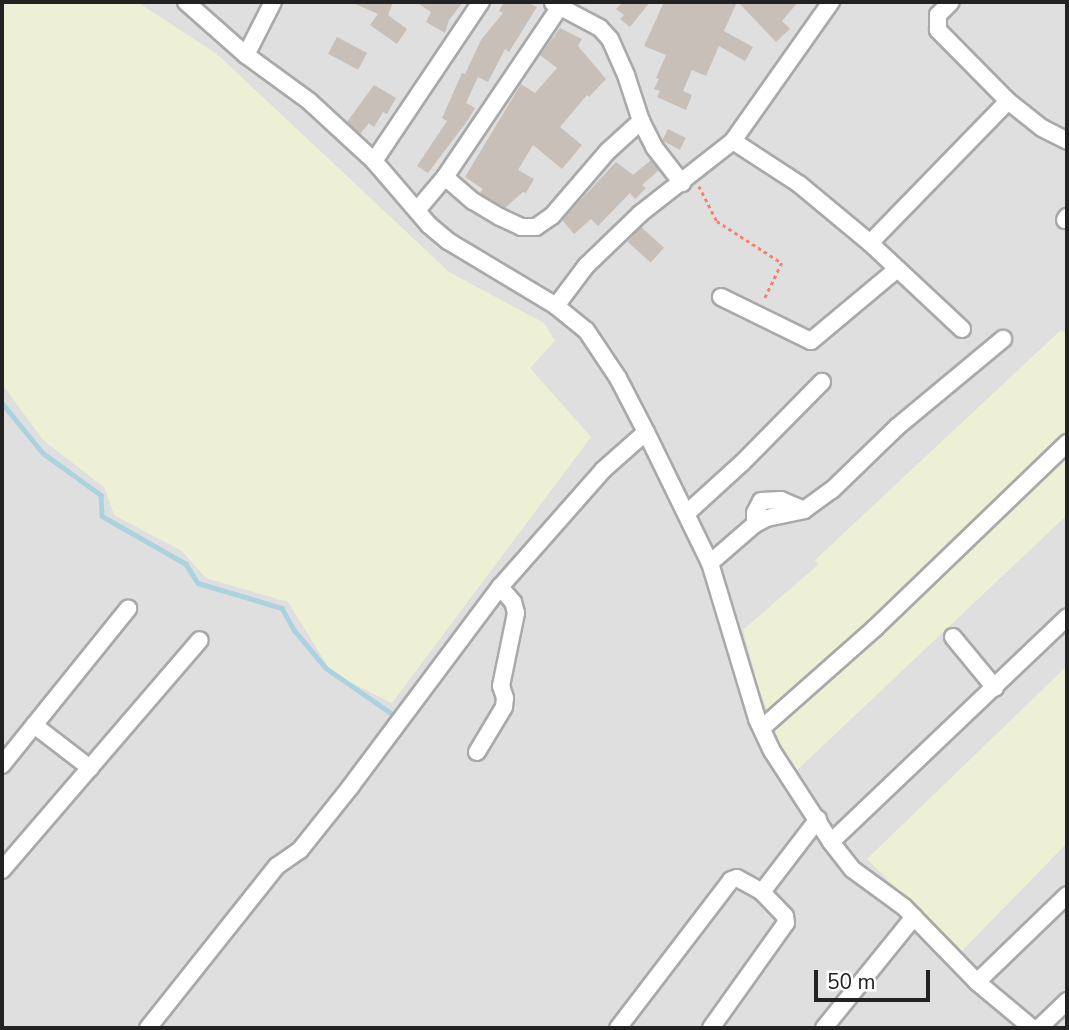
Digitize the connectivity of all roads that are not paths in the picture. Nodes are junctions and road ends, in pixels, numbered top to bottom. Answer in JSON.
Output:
{"nodes":[{"id":1,"x":186,"y":2,"type":"edge"},
{"id":2,"x":273,"y":2,"type":"edge"},
{"id":3,"x":481,"y":2,"type":"edge"},
{"id":4,"x":831,"y":2,"type":"edge"},
{"id":5,"x":951,"y":2,"type":"edge"},
{"id":6,"x":555,"y":5,"type":"edge"},
{"id":7,"x":246,"y":55,"type":"junction"},
{"id":8,"x":1008,"y":101,"type":"junction"},
{"id":9,"x":641,"y":121,"type":"junction"},
{"id":10,"x":733,"y":141,"type":"junction"},
{"id":11,"x":1067,"y":141,"type":"edge"},
{"id":12,"x":374,"y":161,"type":"junction"},
{"id":13,"x":445,"y":177,"type":"junction"},
{"id":14,"x":687,"y":179,"type":"junction"},
{"id":15,"x":418,"y":209,"type":"junction"},
{"id":16,"x":870,"y":243,"type":"junction"},
{"id":17,"x":896,"y":270,"type":"junction"},
{"id":18,"x":721,"y":297,"type":"dead end"},
{"id":19,"x":556,"y":306,"type":"junction"},
{"id":20,"x":962,"y":329,"type":"dead end"},
{"id":21,"x":1003,"y":339,"type":"dead end"},
{"id":22,"x":822,"y":382,"type":"dead end"},
{"id":23,"x":646,"y":432,"type":"junction"},
{"id":24,"x":1067,"y":443,"type":"edge"},
{"id":25,"x":687,"y":513,"type":"junction"},
{"id":26,"x":710,"y":563,"type":"junction"},
{"id":27,"x":500,"y":587,"type":"junction"},
{"id":28,"x":128,"y":609,"type":"dead end"},
{"id":29,"x":1067,"y":617,"type":"edge"},
{"id":30,"x":953,"y":638,"type":"dead end"},
{"id":31,"x":200,"y":640,"type":"dead end"},
{"id":32,"x":995,"y":688,"type":"junction"},
{"id":33,"x":34,"y":725,"type":"junction"},
{"id":34,"x":762,"y":729,"type":"junction"},
{"id":35,"x":477,"y":752,"type":"dead end"},
{"id":36,"x":2,"y":765,"type":"edge"},
{"id":37,"x":90,"y":768,"type":"junction"},
{"id":38,"x":818,"y":819,"type":"junction"},
{"id":39,"x":831,"y":842,"type":"junction"},
{"id":40,"x":2,"y":870,"type":"edge"},
{"id":41,"x":762,"y":892,"type":"junction"},
{"id":42,"x":1067,"y":895,"type":"edge"},
{"id":43,"x":914,"y":917,"type":"junction"},
{"id":44,"x":977,"y":982,"type":"junction"},
{"id":45,"x":1067,"y":1001,"type":"edge"},
{"id":46,"x":148,"y":1028,"type":"edge"},
{"id":47,"x":618,"y":1028,"type":"edge"},
{"id":48,"x":711,"y":1028,"type":"edge"},
{"id":49,"x":824,"y":1028,"type":"edge"},
{"id":50,"x":1032,"y":1028,"type":"edge"},
{"id":51,"x":1039,"y":1028,"type":"edge"}],
"edges":[{"from":1,"to":7,"type":"street"},
{"from":2,"to":7,"type":"street"},
{"from":3,"to":12,"type":"street"},
{"from":4,"to":10,"type":"street"},
{"from":5,"to":8,"type":"street"},
{"from":6,"to":9,"type":"street"},
{"from":6,"to":13,"type":"street"},
{"from":7,"to":12,"type":"street"},
{"from":8,"to":11,"type":"street"},
{"from":8,"to":16,"type":"street"},
{"from":9,"to":13,"type":"street"},
{"from":9,"to":14,"type":"street"},
{"from":10,"to":14,"type":"street"},
{"from":10,"to":16,"type":"street"},
{"from":12,"to":15,"type":"street"},
{"from":13,"to":15,"type":"street"},
{"from":14,"to":19,"type":"street"},
{"from":15,"to":19,"type":"street"},
{"from":16,"to":17,"type":"street"},
{"from":17,"to":18,"type":"street"},
{"from":17,"to":20,"type":"street"},
{"from":19,"to":23,"type":"street"},
{"from":21,"to":26,"type":"street"},
{"from":22,"to":25,"type":"street"},
{"from":23,"to":25,"type":"street"},
{"from":23,"to":27,"type":"street"},
{"from":24,"to":34,"type":"street"},
{"from":25,"to":26,"type":"street"},
{"from":26,"to":34,"type":"street"},
{"from":27,"to":35,"type":"street"},
{"from":27,"to":46,"type":"street"},
{"from":28,"to":33,"type":"street"},
{"from":29,"to":32,"type":"street"},
{"from":30,"to":32,"type":"street"},
{"from":31,"to":37,"type":"street"},
{"from":32,"to":39,"type":"street"},
{"from":33,"to":36,"type":"street"},
{"from":33,"to":37,"type":"street"},
{"from":34,"to":38,"type":"street"},
{"from":37,"to":40,"type":"street"},
{"from":38,"to":39,"type":"street"},
{"from":38,"to":41,"type":"street"},
{"from":39,"to":43,"type":"street"},
{"from":41,"to":47,"type":"street"},
{"from":41,"to":48,"type":"street"},
{"from":42,"to":44,"type":"street"},
{"from":43,"to":44,"type":"street"},
{"from":43,"to":49,"type":"street"},
{"from":44,"to":50,"type":"street"},
{"from":45,"to":51,"type":"street"}]}
